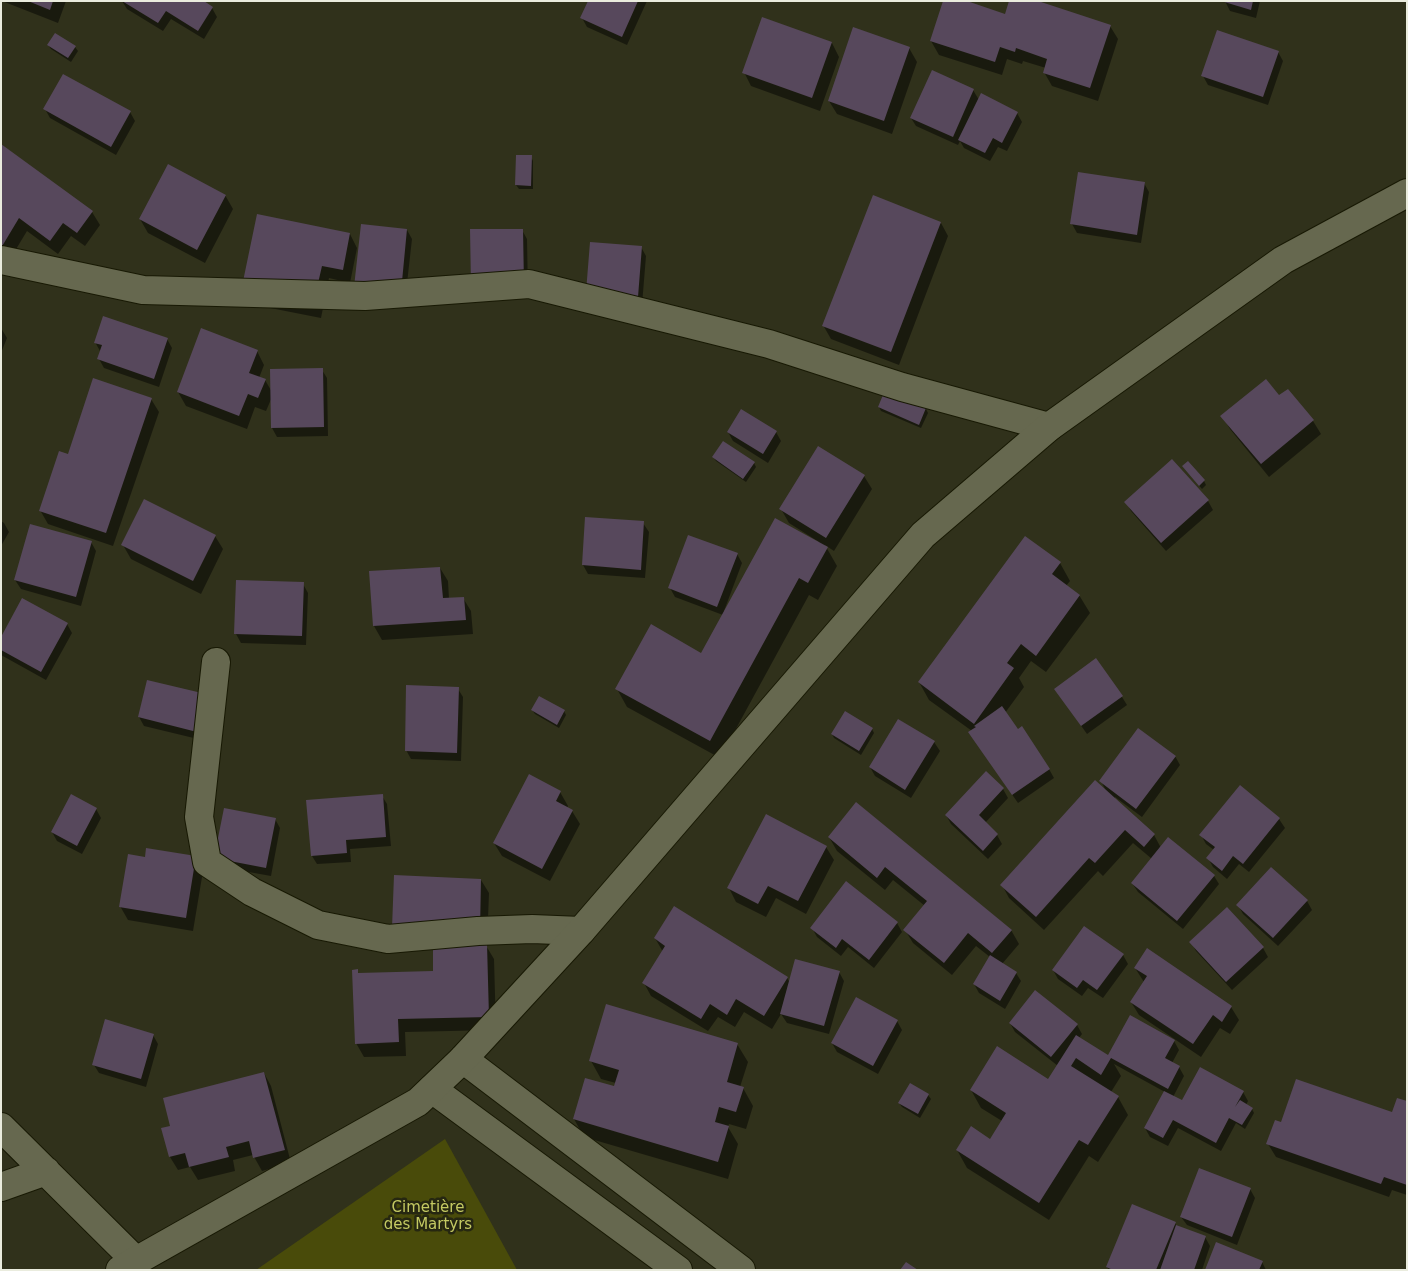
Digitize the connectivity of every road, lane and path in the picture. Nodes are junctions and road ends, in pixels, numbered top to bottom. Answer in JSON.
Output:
{"nodes":[{"id":1,"x":1407,"y":193,"type":"edge"},
{"id":2,"x":1,"y":260,"type":"edge"},
{"id":3,"x":1050,"y":427,"type":"junction"},
{"id":4,"x":216,"y":662,"type":"dead end"},
{"id":5,"x":580,"y":931,"type":"junction"},
{"id":6,"x":464,"y":1059,"type":"junction"},
{"id":7,"x":432,"y":1089,"type":"junction"},
{"id":8,"x":1,"y":1127,"type":"edge"},
{"id":9,"x":46,"y":1171,"type":"junction"},
{"id":10,"x":1,"y":1187,"type":"edge"},
{"id":11,"x":128,"y":1265,"type":"edge"},
{"id":12,"x":678,"y":1270,"type":"edge"},
{"id":13,"x":742,"y":1270,"type":"edge"}],
"edges":[{"from":1,"to":3,"type":"street"},
{"from":2,"to":3,"type":"street"},
{"from":3,"to":5,"type":"street"},
{"from":4,"to":5,"type":"street"},
{"from":5,"to":6,"type":"street"},
{"from":6,"to":7,"type":"street"},
{"from":6,"to":13,"type":"street"},
{"from":7,"to":11,"type":"street"},
{"from":7,"to":12,"type":"street"},
{"from":8,"to":9,"type":"street"},
{"from":9,"to":10,"type":"street"},
{"from":9,"to":11,"type":"street"}]}
